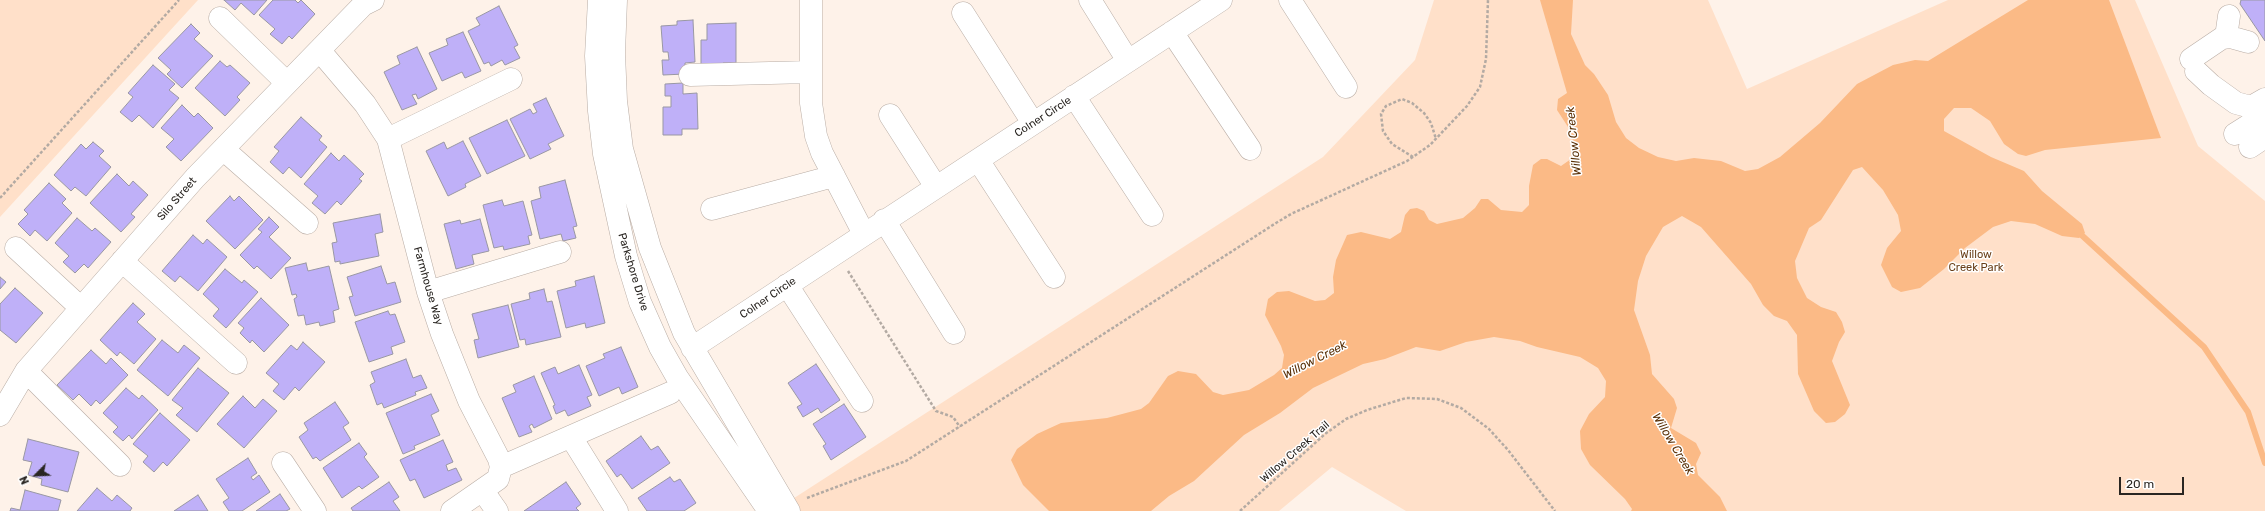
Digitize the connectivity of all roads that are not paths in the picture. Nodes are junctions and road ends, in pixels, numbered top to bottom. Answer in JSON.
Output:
{"nodes":[{"id":1,"x":373,"y":0,"type":"edge"},
{"id":2,"x":599,"y":0,"type":"edge"},
{"id":3,"x":616,"y":0,"type":"edge"},
{"id":4,"x":811,"y":0,"type":"edge"},
{"id":5,"x":1090,"y":0,"type":"edge"},
{"id":6,"x":1221,"y":0,"type":"edge"},
{"id":7,"x":1290,"y":0,"type":"edge"},
{"id":8,"x":963,"y":13,"type":"dead end"},
{"id":9,"x":220,"y":18,"type":"dead end"},
{"id":10,"x":1172,"y":32,"type":"junction"},
{"id":11,"x":2248,"y":42,"type":"dead end"},
{"id":12,"x":320,"y":51,"type":"junction"},
{"id":13,"x":1128,"y":61,"type":"junction"},
{"id":14,"x":810,"y":72,"type":"junction"},
{"id":15,"x":690,"y":75,"type":"dead end"},
{"id":16,"x":511,"y":79,"type":"dead end"},
{"id":17,"x":287,"y":83,"type":"junction"},
{"id":18,"x":1346,"y":87,"type":"dead end"},
{"id":19,"x":1074,"y":96,"type":"junction"},
{"id":20,"x":2265,"y":99,"type":"edge"},
{"id":21,"x":890,"y":115,"type":"dead end"},
{"id":22,"x":2265,"y":115,"type":"edge"},
{"id":23,"x":1033,"y":123,"type":"junction"},
{"id":24,"x":2265,"y":127,"type":"edge"},
{"id":25,"x":388,"y":139,"type":"junction"},
{"id":26,"x":2248,"y":140,"type":"edge"},
{"id":27,"x":223,"y":149,"type":"junction"},
{"id":28,"x":1250,"y":149,"type":"dead end"},
{"id":29,"x":978,"y":160,"type":"junction"},
{"id":30,"x":834,"y":176,"type":"junction"},
{"id":31,"x":936,"y":187,"type":"junction"},
{"id":32,"x":712,"y":209,"type":"dead end"},
{"id":33,"x":1152,"y":215,"type":"dead end"},
{"id":34,"x":884,"y":220,"type":"junction"},
{"id":35,"x":306,"y":222,"type":"dead end"},
{"id":36,"x":864,"y":234,"type":"junction"},
{"id":37,"x":16,"y":248,"type":"dead end"},
{"id":38,"x":560,"y":252,"type":"dead end"},
{"id":39,"x":122,"y":261,"type":"junction"},
{"id":40,"x":1054,"y":276,"type":"dead end"},
{"id":41,"x":787,"y":285,"type":"junction"},
{"id":42,"x":428,"y":292,"type":"junction"},
{"id":43,"x":81,"y":308,"type":"junction"},
{"id":44,"x":954,"y":333,"type":"dead end"},
{"id":45,"x":692,"y":348,"type":"junction"},
{"id":46,"x":236,"y":363,"type":"dead end"},
{"id":47,"x":26,"y":371,"type":"junction"},
{"id":48,"x":670,"y":393,"type":"dead end"},
{"id":49,"x":862,"y":401,"type":"dead end"},
{"id":50,"x":0,"y":415,"type":"edge"},
{"id":51,"x":571,"y":438,"type":"junction"},
{"id":52,"x":283,"y":463,"type":"dead end"},
{"id":53,"x":120,"y":465,"type":"dead end"},
{"id":54,"x":501,"y":467,"type":"junction"},
{"id":55,"x":483,"y":491,"type":"junction"},
{"id":56,"x":796,"y":505,"type":"edge"},
{"id":57,"x":315,"y":511,"type":"edge"},
{"id":58,"x":452,"y":511,"type":"edge"},
{"id":59,"x":497,"y":511,"type":"edge"},
{"id":60,"x":617,"y":511,"type":"edge"},
{"id":61,"x":769,"y":511,"type":"edge"}],
"edges":[{"from":1,"to":12,"type":"street","name":"Silo Street"},
{"from":2,"to":61,"type":"street","name":"Parkshore Drive"},
{"from":3,"to":45,"type":"street"},
{"from":4,"to":14,"type":"street"},
{"from":5,"to":13,"type":"street"},
{"from":6,"to":10,"type":"street","name":"Colner Circle"},
{"from":7,"to":18,"type":"street"},
{"from":8,"to":23,"type":"street"},
{"from":9,"to":17,"type":"street"},
{"from":10,"to":13,"type":"street","name":"Colner Circle"},
{"from":10,"to":28,"type":"street"},
{"from":11,"to":20,"type":"street"},
{"from":12,"to":17,"type":"street","name":"Silo Street"},
{"from":12,"to":25,"type":"street","name":"Farmhouse Way"},
{"from":13,"to":19,"type":"street","name":"Colner Circle"},
{"from":14,"to":15,"type":"street"},
{"from":14,"to":30,"type":"street"},
{"from":16,"to":25,"type":"street"},
{"from":17,"to":27,"type":"street","name":"Silo Street"},
{"from":19,"to":23,"type":"street","name":"Colner Circle"},
{"from":19,"to":33,"type":"street"},
{"from":21,"to":31,"type":"street"},
{"from":22,"to":26,"type":"street"},
{"from":23,"to":29,"type":"street","name":"Colner Circle"},
{"from":24,"to":26,"type":"street"},
{"from":25,"to":42,"type":"street","name":"Farmhouse Way"},
{"from":27,"to":35,"type":"street"},
{"from":27,"to":39,"type":"street","name":"Silo Street"},
{"from":29,"to":31,"type":"street","name":"Colner Circle"},
{"from":29,"to":40,"type":"street"},
{"from":30,"to":32,"type":"street"},
{"from":30,"to":36,"type":"street"},
{"from":31,"to":34,"type":"street","name":"Colner Circle"},
{"from":34,"to":36,"type":"street","name":"Colner Circle"},
{"from":34,"to":44,"type":"street"},
{"from":36,"to":41,"type":"street","name":"Colner Circle"},
{"from":37,"to":43,"type":"street"},
{"from":38,"to":42,"type":"street"},
{"from":39,"to":43,"type":"street","name":"Silo Street"},
{"from":39,"to":46,"type":"street"},
{"from":41,"to":45,"type":"street","name":"Colner Circle"},
{"from":41,"to":49,"type":"street"},
{"from":42,"to":54,"type":"street","name":"Farmhouse Way"},
{"from":43,"to":47,"type":"street","name":"Silo Street"},
{"from":45,"to":56,"type":"street"},
{"from":47,"to":50,"type":"street","name":"Silo Street"},
{"from":47,"to":53,"type":"street"},
{"from":48,"to":51,"type":"street"},
{"from":51,"to":54,"type":"street"},
{"from":51,"to":60,"type":"street"},
{"from":52,"to":57,"type":"street"},
{"from":54,"to":55,"type":"street"},
{"from":55,"to":58,"type":"street"},
{"from":55,"to":59,"type":"street"}]}
